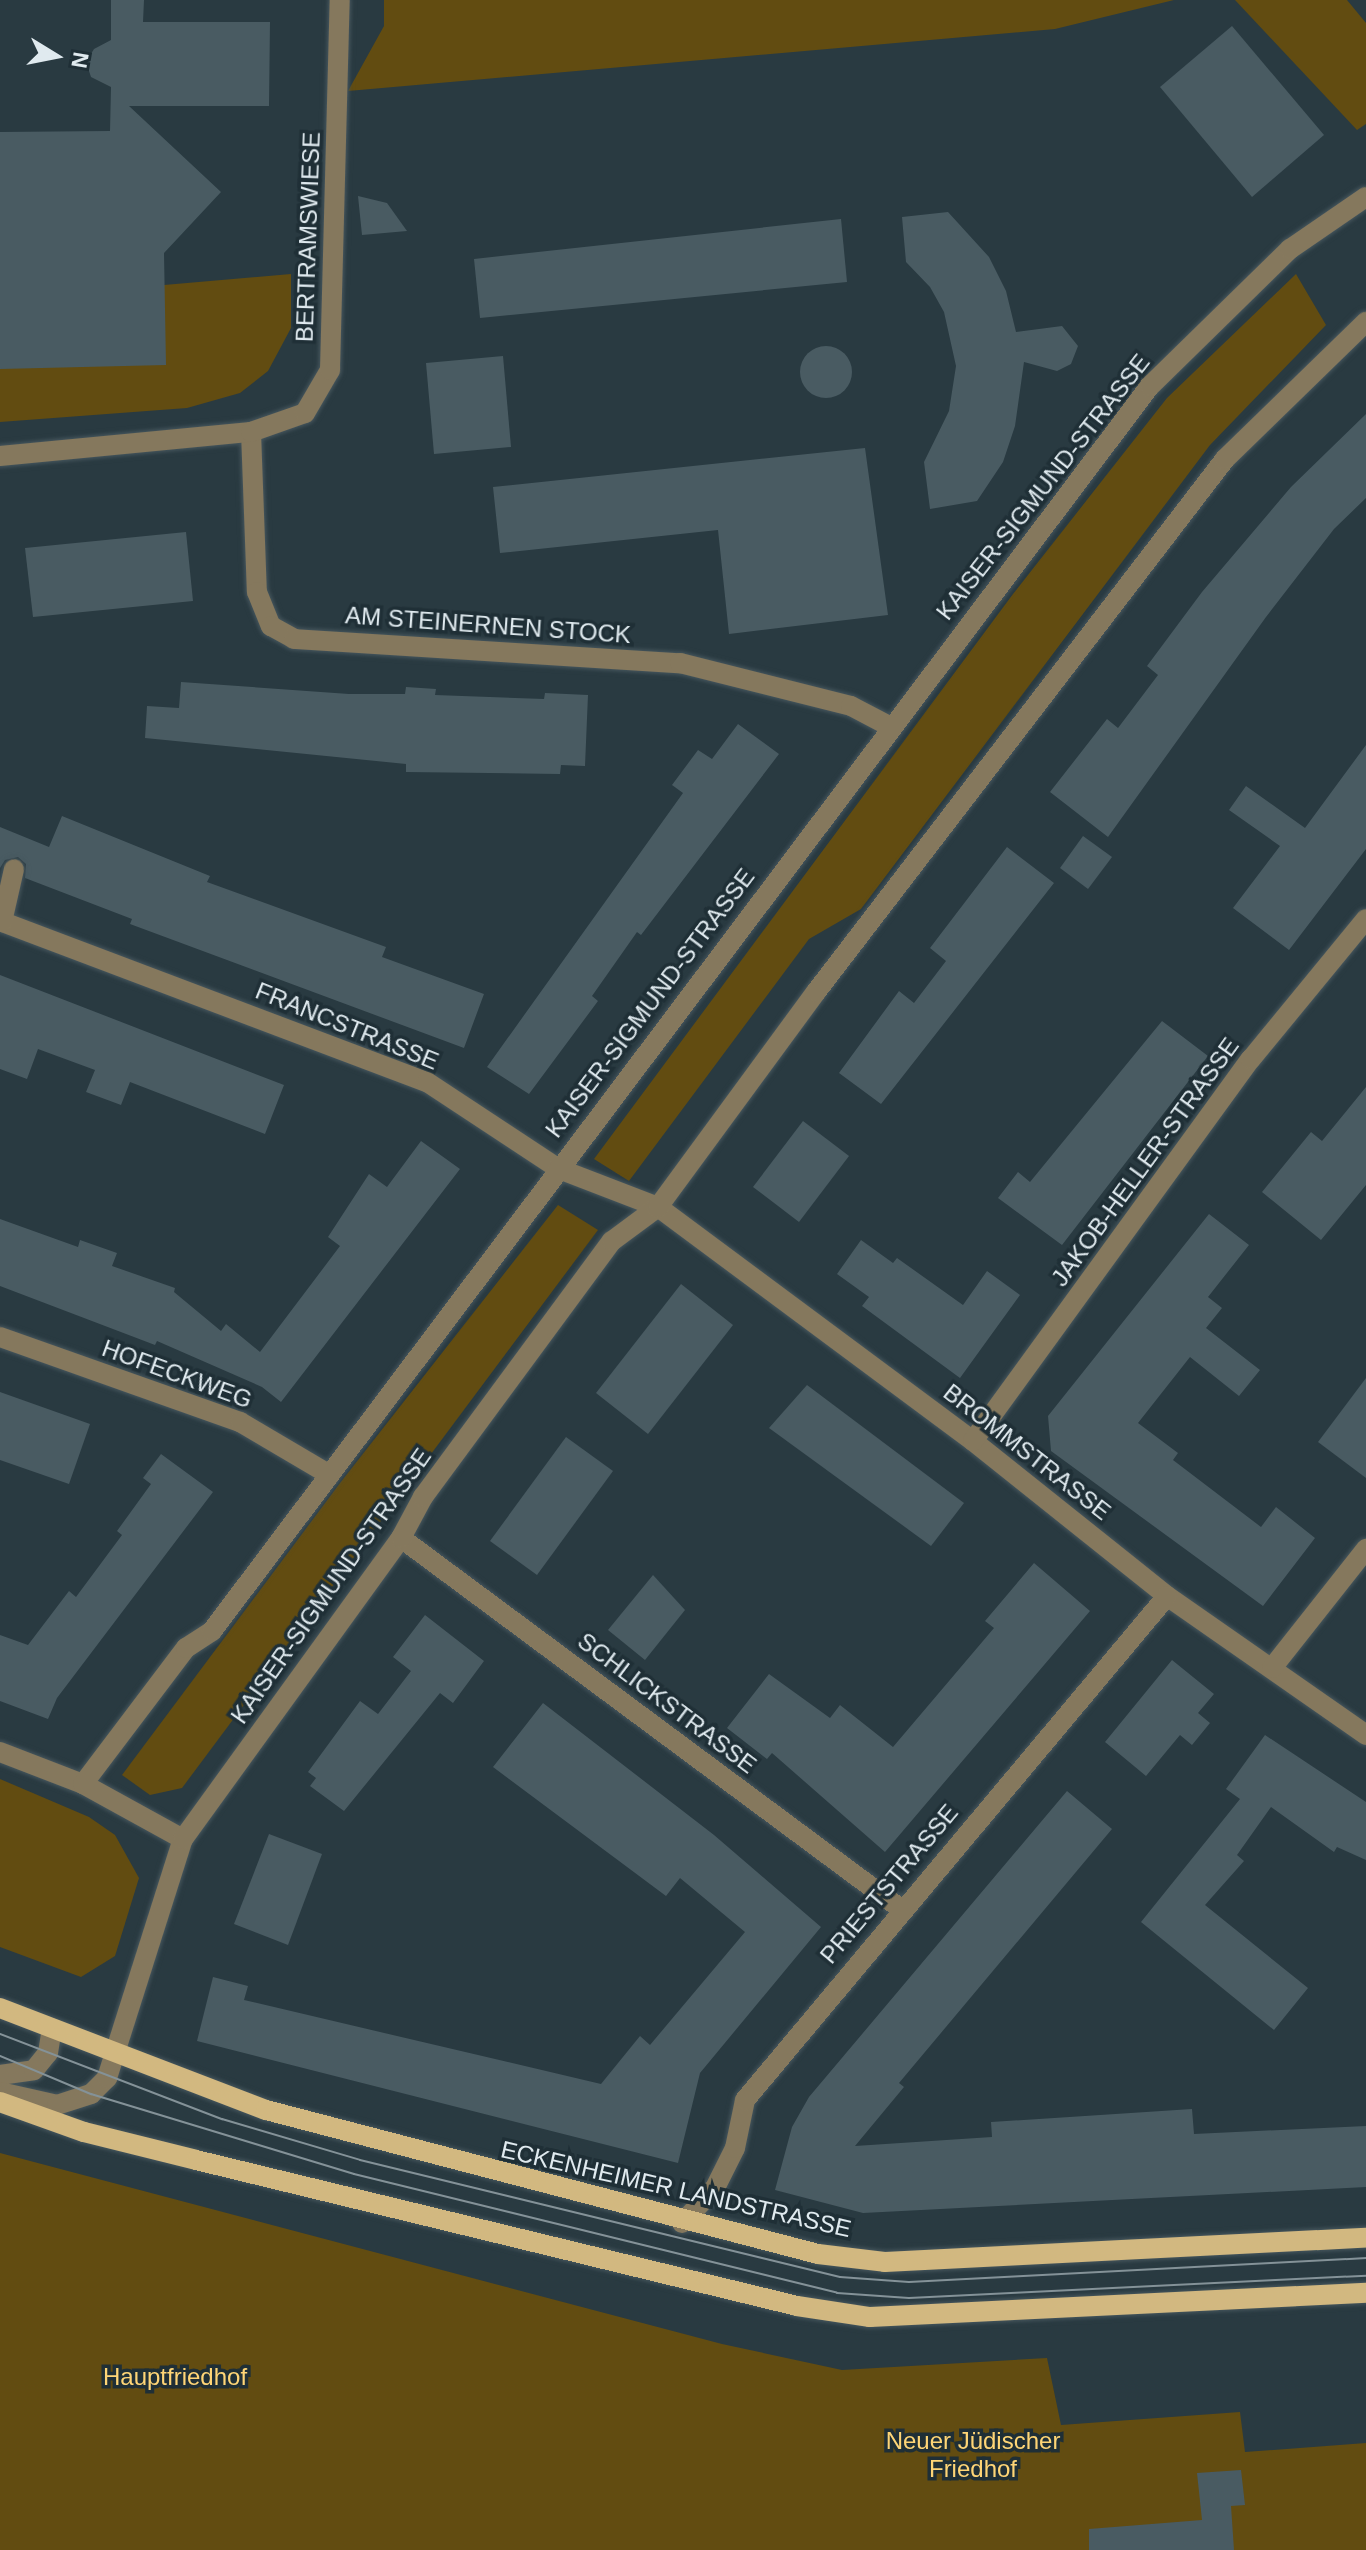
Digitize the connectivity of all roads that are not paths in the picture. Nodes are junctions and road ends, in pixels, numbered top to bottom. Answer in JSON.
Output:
{"nodes":[{"id":1,"x":340,"y":0,"type":"edge"},
{"id":2,"x":1366,"y":197,"type":"edge"},
{"id":3,"x":1366,"y":322,"type":"edge"},
{"id":4,"x":251,"y":432,"type":"junction"},
{"id":5,"x":0,"y":456,"type":"edge"},
{"id":6,"x":891,"y":727,"type":"junction"},
{"id":7,"x":14,"y":869,"type":"dead end"},
{"id":8,"x":1366,"y":919,"type":"edge"},
{"id":9,"x":1,"y":922,"type":"edge"},
{"id":10,"x":559,"y":1169,"type":"junction"},
{"id":11,"x":658,"y":1207,"type":"junction"},
{"id":12,"x":0,"y":1337,"type":"edge"},
{"id":13,"x":973,"y":1441,"type":"junction"},
{"id":14,"x":330,"y":1475,"type":"junction"},
{"id":15,"x":401,"y":1538,"type":"junction"},
{"id":16,"x":1366,"y":1549,"type":"edge"},
{"id":17,"x":1167,"y":1596,"type":"junction"},
{"id":18,"x":1272,"y":1668,"type":"junction"},
{"id":19,"x":1366,"y":1735,"type":"edge"},
{"id":20,"x":0,"y":1752,"type":"edge"},
{"id":21,"x":83,"y":1784,"type":"junction"},
{"id":22,"x":183,"y":1839,"type":"junction"},
{"id":23,"x":901,"y":1909,"type":"junction"},
{"id":24,"x":0,"y":2008,"type":"edge"},
{"id":25,"x":52,"y":2028,"type":"junction"},
{"id":26,"x":118,"y":2055,"type":"junction"},
{"id":27,"x":0,"y":2075,"type":"edge"},
{"id":28,"x":0,"y":2092,"type":"edge"},
{"id":29,"x":0,"y":2102,"type":"edge"},
{"id":30,"x":682,"y":2223,"type":"junction"},
{"id":31,"x":1366,"y":2238,"type":"edge"},
{"id":32,"x":1366,"y":2293,"type":"edge"}],
"edges":[{"from":1,"to":4,"type":"street","name":"BERTRAMSWIESE"},
{"from":2,"to":6,"type":"street","name":"KAISER-SIGMUND-STRASSE"},
{"from":3,"to":11,"type":"street","name":"KAISER-SIGMUND-STRASSE"},
{"from":4,"to":5,"type":"street","name":"BERTRAMSWIESE"},
{"from":4,"to":6,"type":"street","name":"AM STEINERNEN STOCK"},
{"from":6,"to":10,"type":"street","name":"KAISER-SIGMUND-STRASSE"},
{"from":7,"to":9,"type":"street","name":"FRANCSTRASSE"},
{"from":8,"to":13,"type":"street","name":"JAKOB-HELLER-STRASSE"},
{"from":9,"to":10,"type":"street","name":"FRANCSTRASSE"},
{"from":10,"to":11,"type":"street","name":"FRANCSTRASSE"},
{"from":10,"to":14,"type":"street","name":"KAISER-SIGMUND-STRASSE"},
{"from":11,"to":13,"type":"street","name":"BROMMSTRASSE"},
{"from":11,"to":15,"type":"street","name":"KAISER-SIGMUND-STRASSE"},
{"from":12,"to":14,"type":"street","name":"HOFECKWEG"},
{"from":13,"to":17,"type":"street","name":"BROMMSTRASSE"},
{"from":14,"to":21,"type":"street","name":"KAISER-SIGMUND-STRASSE"},
{"from":15,"to":22,"type":"street","name":"KAISER-SIGMUND-STRASSE"},
{"from":15,"to":23,"type":"street","name":"SCHLICKSTRASSE"},
{"from":16,"to":18,"type":"street"},
{"from":17,"to":18,"type":"street","name":"BROMMSTRASSE"},
{"from":17,"to":23,"type":"street","name":"PRIESTSTRASSE"},
{"from":18,"to":19,"type":"street","name":"BROMMSTRASSE"},
{"from":20,"to":21,"type":"street"},
{"from":21,"to":22,"type":"street"},
{"from":22,"to":26,"type":"street","name":"KAISER-SIGMUND-STRASSE"},
{"from":23,"to":30,"type":"street","name":"PRIESTSTRASSE"},
{"from":24,"to":25,"type":"main road","name":"ECKENHEIMER LANDSTRASSE"},
{"from":25,"to":26,"type":"main road","name":"ECKENHEIMER LANDSTRASSE"},
{"from":25,"to":27,"type":"street"},
{"from":26,"to":28,"type":"street"},
{"from":26,"to":30,"type":"main road","name":"ECKENHEIMER LANDSTRASSE"},
{"from":29,"to":32,"type":"main road"},
{"from":30,"to":31,"type":"main road","name":"ECKENHEIMER LANDSTRASSE"}]}
